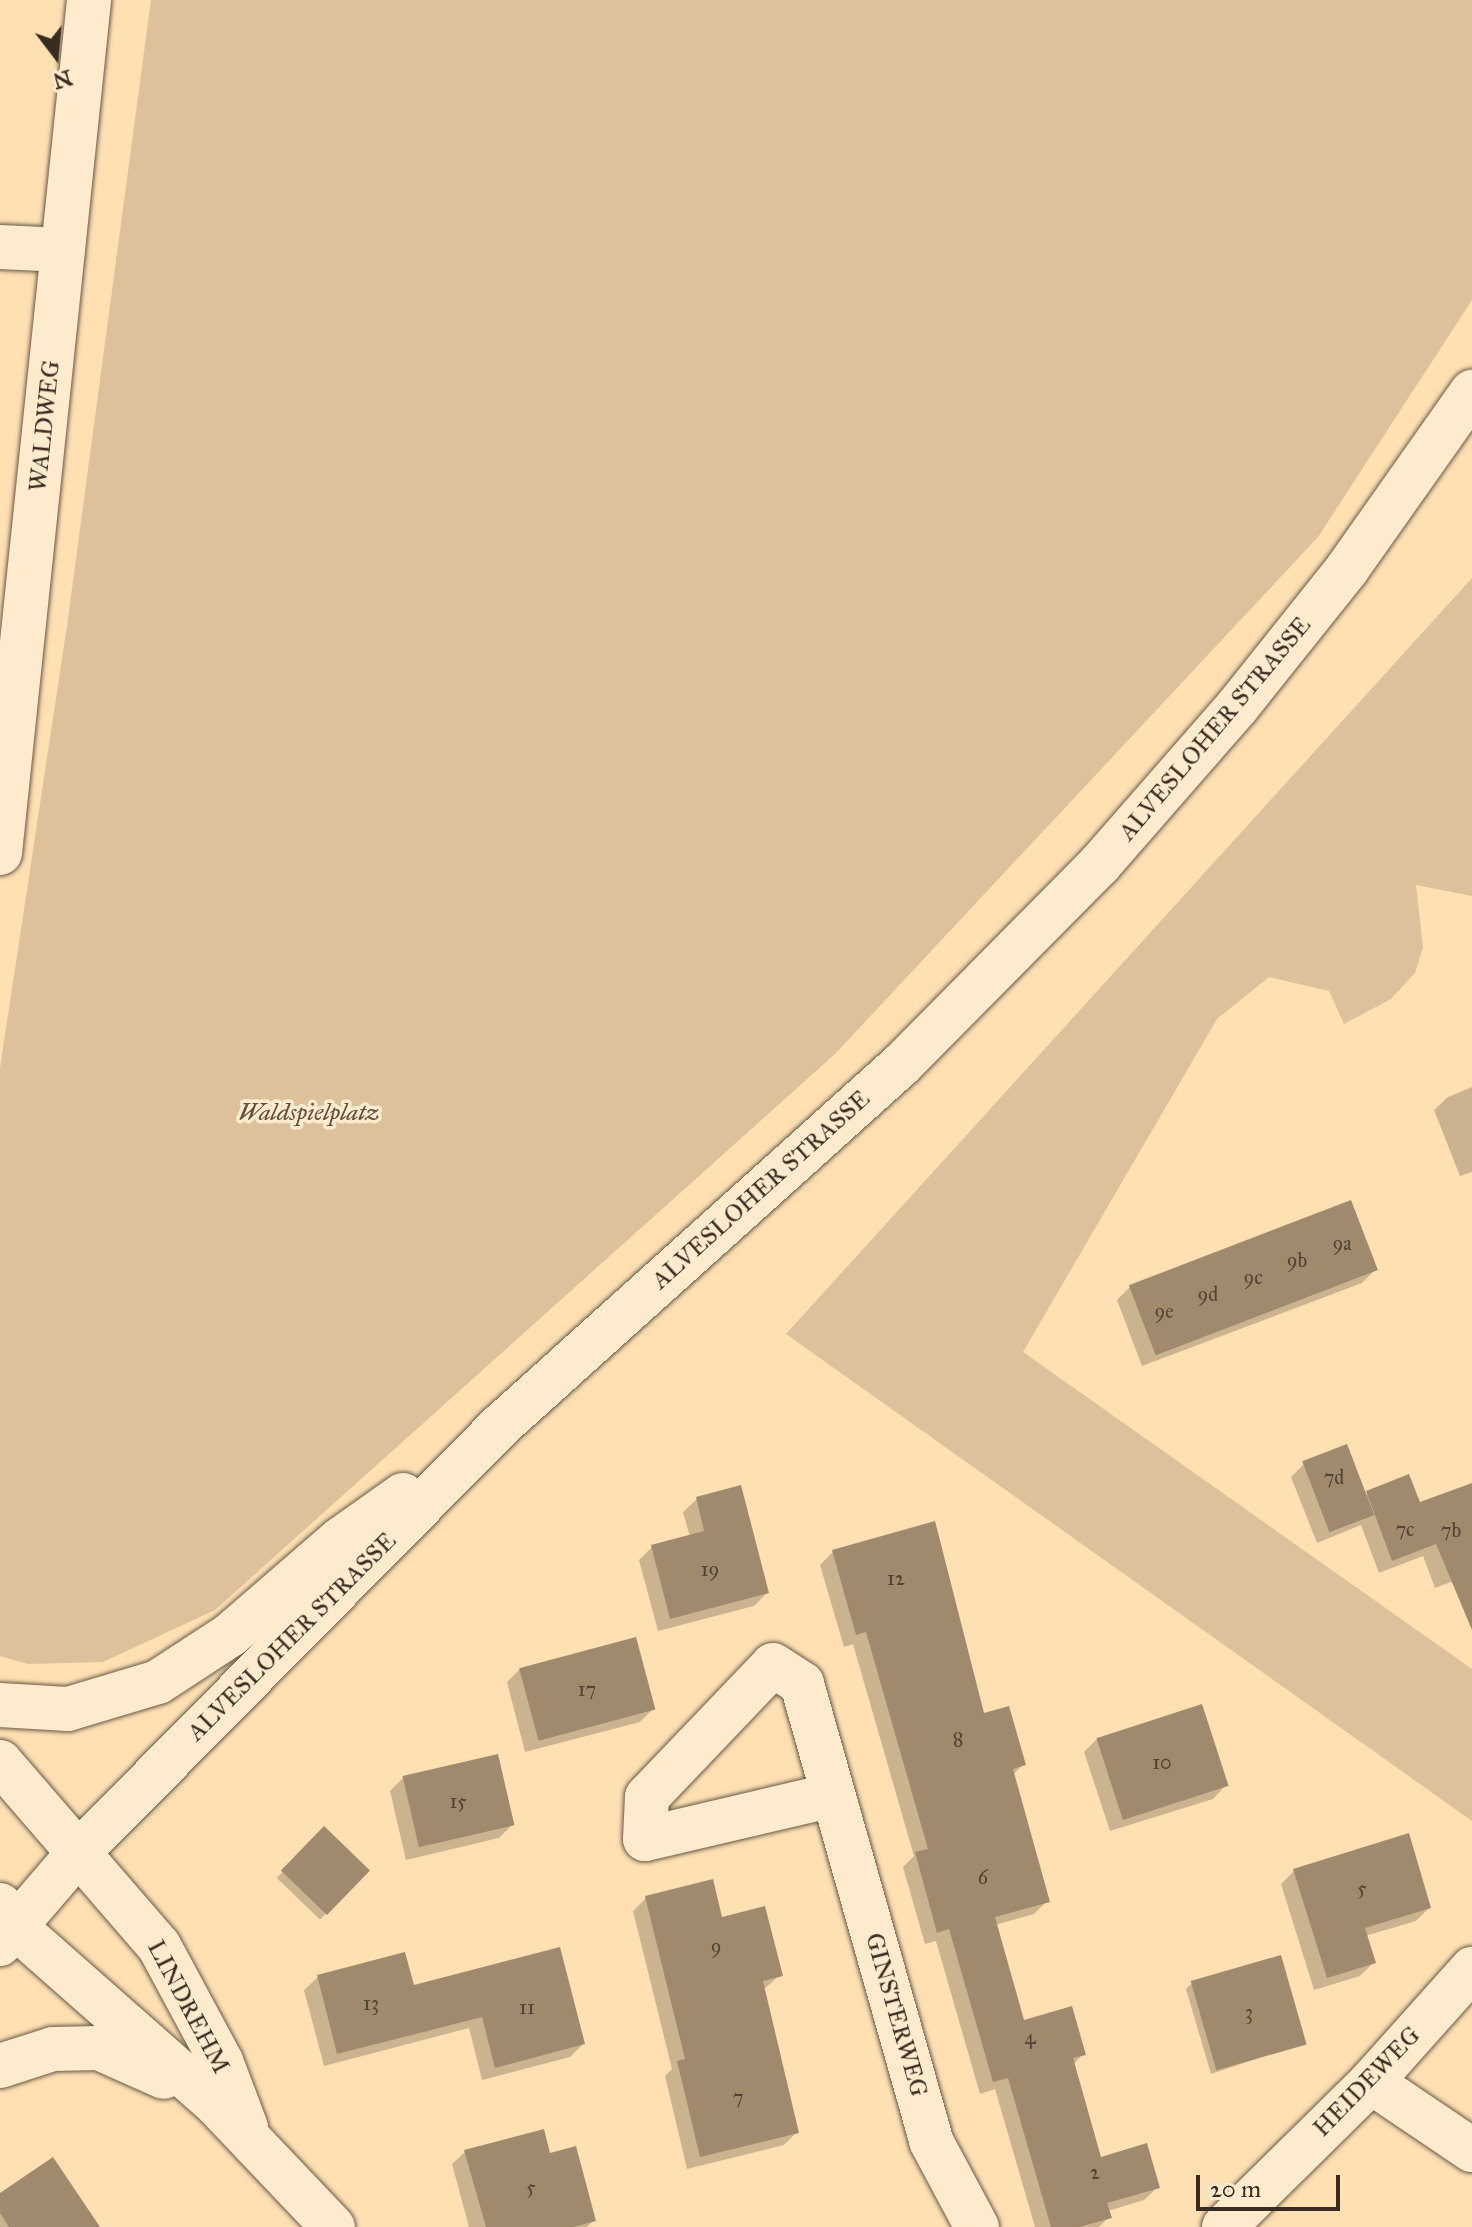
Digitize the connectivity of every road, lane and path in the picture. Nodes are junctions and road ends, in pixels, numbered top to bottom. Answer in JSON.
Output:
{"nodes":[{"id":1,"x":89,"y":0,"type":"edge"},
{"id":2,"x":0,"y":247,"type":"edge"},
{"id":3,"x":63,"y":250,"type":"junction"},
{"id":4,"x":1472,"y":392,"type":"edge"},
{"id":5,"x":0,"y":853,"type":"edge"},
{"id":6,"x":500,"y":1426,"type":"junction"},
{"id":7,"x":0,"y":1705,"type":"edge"},
{"id":8,"x":0,"y":1762,"type":"edge"},
{"id":9,"x":833,"y":1795,"type":"junction"},
{"id":10,"x":80,"y":1851,"type":"junction"},
{"id":11,"x":4,"y":1924,"type":"edge"},
{"id":12,"x":1472,"y":1969,"type":"edge"},
{"id":13,"x":0,"y":2066,"type":"edge"},
{"id":14,"x":1371,"y":2082,"type":"junction"},
{"id":15,"x":218,"y":2106,"type":"junction"},
{"id":16,"x":249,"y":2137,"type":"junction"},
{"id":17,"x":1472,"y":2150,"type":"edge"},
{"id":18,"x":333,"y":2227,"type":"edge"},
{"id":19,"x":977,"y":2227,"type":"edge"},
{"id":20,"x":1224,"y":2227,"type":"edge"}],
"edges":[{"from":1,"to":3,"type":"street","name":"WALDWEG"},
{"from":2,"to":3,"type":"street"},
{"from":3,"to":5,"type":"street","name":"WALDWEG"},
{"from":4,"to":6,"type":"street","name":"ALVESLOHER STRASSE"},
{"from":6,"to":7,"type":"street"},
{"from":6,"to":10,"type":"street","name":"ALVESLOHER STRASSE"},
{"from":8,"to":10,"type":"street","name":"LINDREHM"},
{"from":9,"to":9,"type":"street","name":"GINSTERWEG"},
{"from":9,"to":19,"type":"street","name":"GINSTERWEG"},
{"from":10,"to":11,"type":"street","name":"ALVESLOHER STRASSE"},
{"from":10,"to":16,"type":"street","name":"LINDREHM"},
{"from":11,"to":15,"type":"street","name":"LINDREHM"},
{"from":12,"to":14,"type":"street","name":"HEIDEWEG"},
{"from":13,"to":15,"type":"street"},
{"from":14,"to":17,"type":"street"},
{"from":14,"to":20,"type":"street","name":"HEIDEWEG"},
{"from":15,"to":16,"type":"street","name":"LINDREHM"},
{"from":16,"to":18,"type":"street","name":"LINDREHM"}]}
